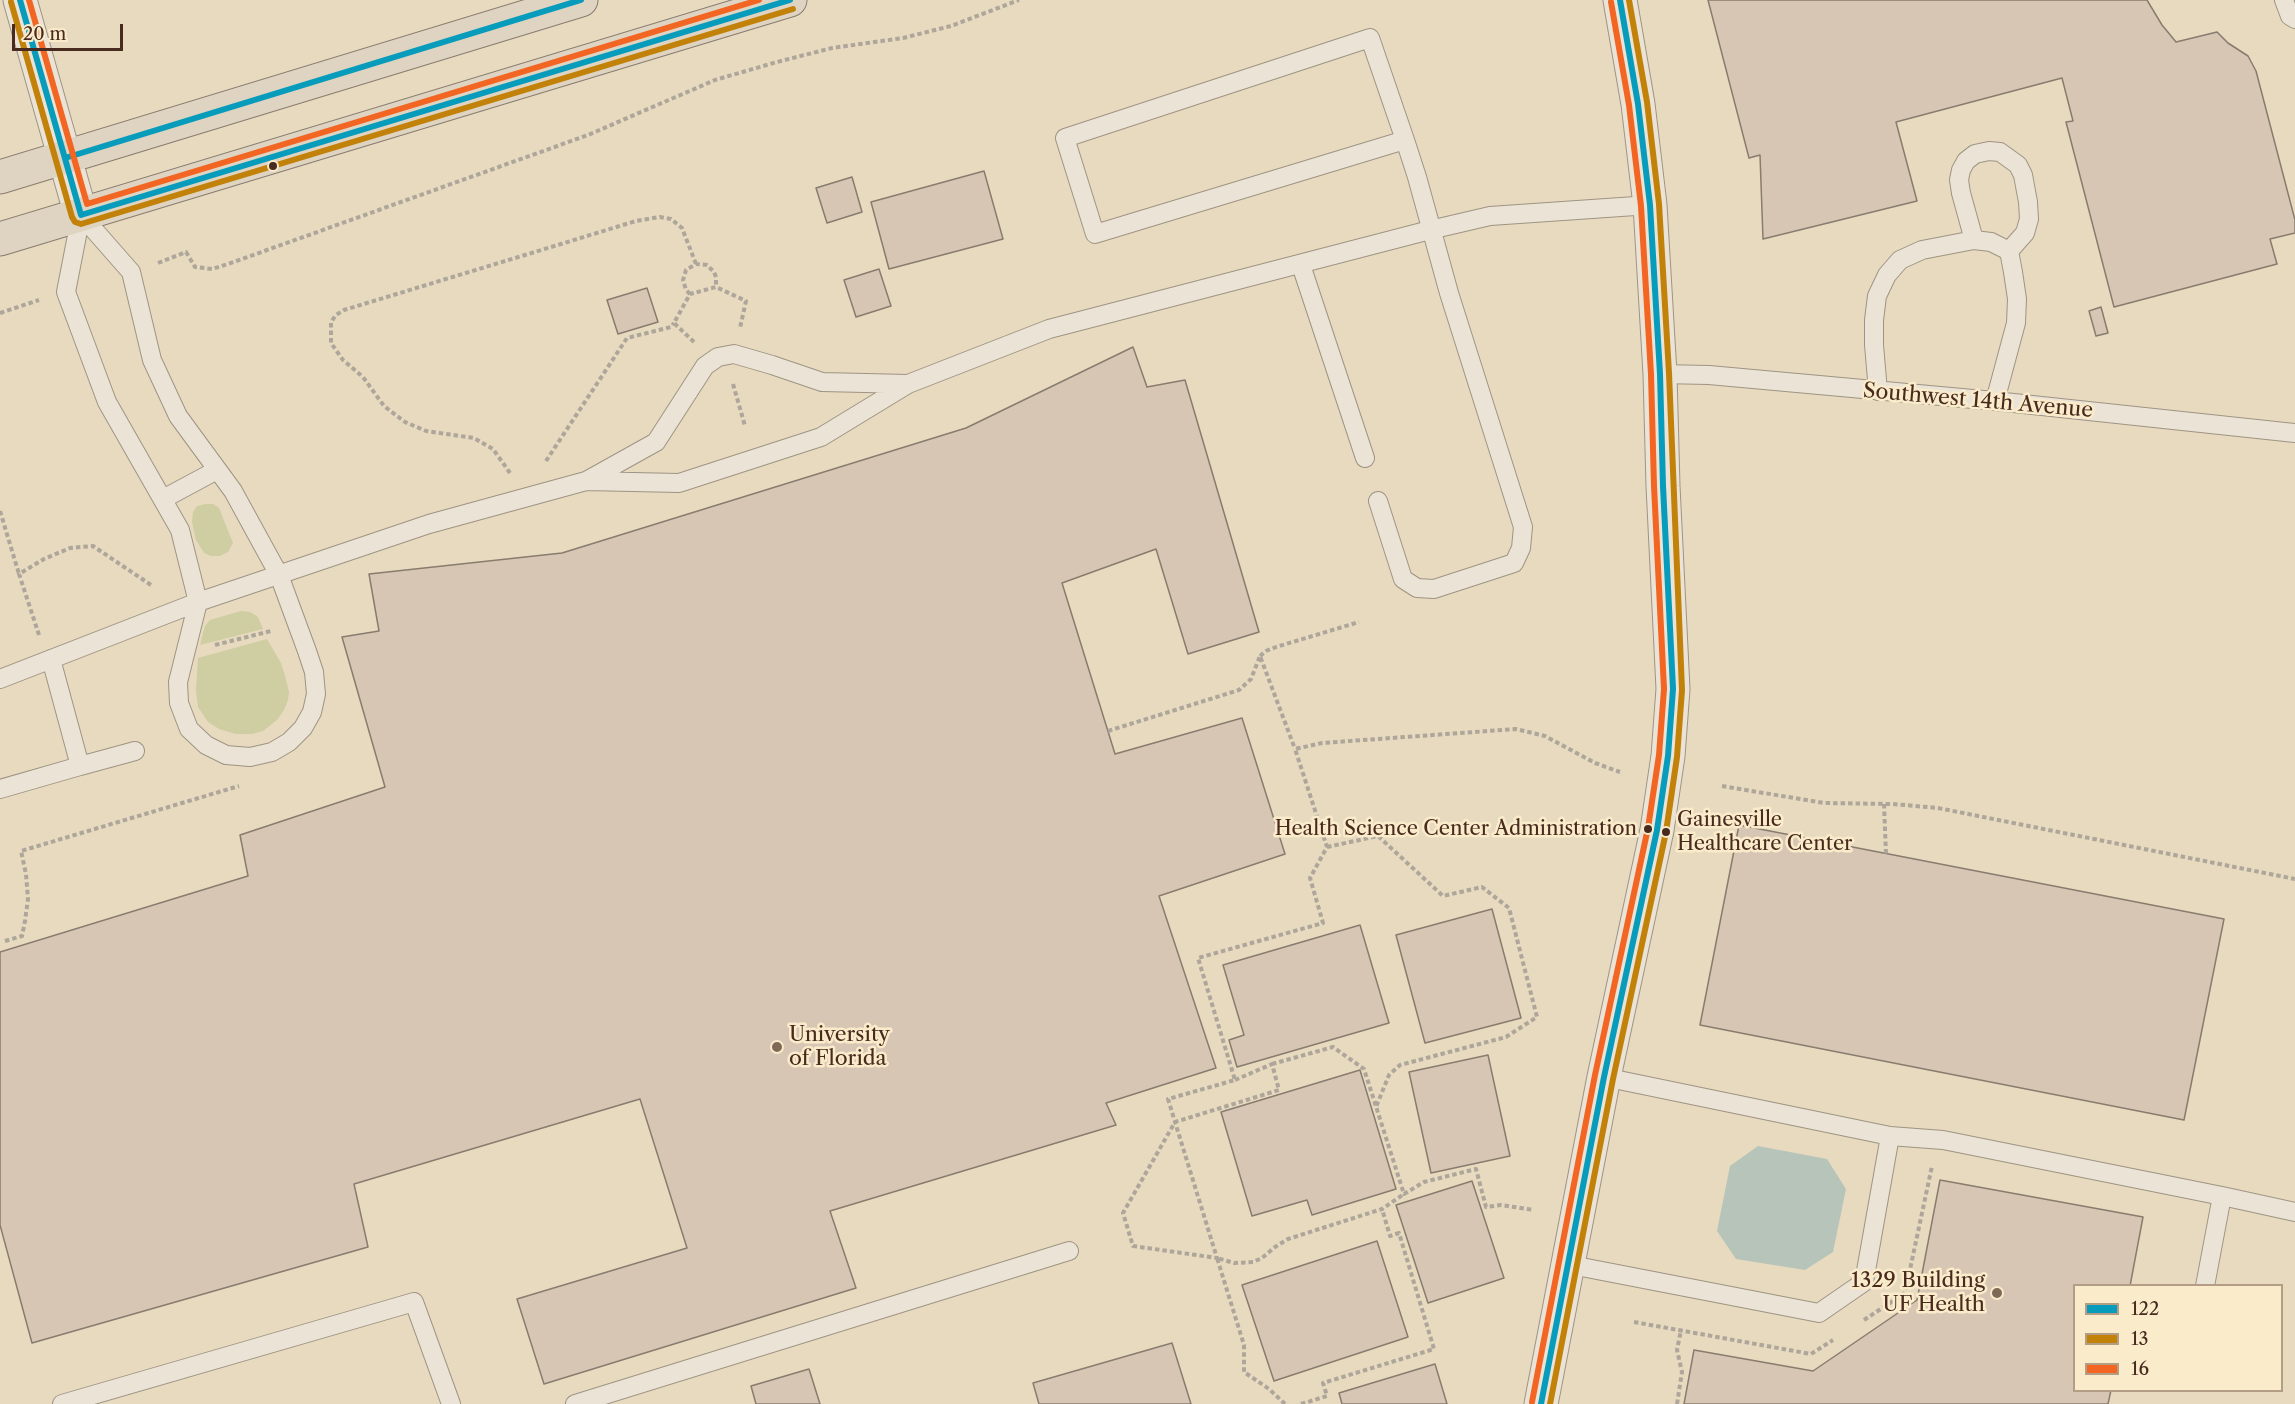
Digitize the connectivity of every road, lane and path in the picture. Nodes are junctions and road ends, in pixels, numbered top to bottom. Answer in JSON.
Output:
{"nodes":[{"id":1,"x":20,"y":0,"type":"edge"},
{"id":2,"x":581,"y":0,"type":"edge"},
{"id":3,"x":790,"y":0,"type":"edge"},
{"id":4,"x":1019,"y":0,"type":"edge"},
{"id":5,"x":1620,"y":0,"type":"edge"},
{"id":6,"x":2284,"y":0,"type":"edge"},
{"id":7,"x":2295,"y":19,"type":"edge"},
{"id":8,"x":1404,"y":140,"type":"junction"},
{"id":9,"x":65,"y":158,"type":"junction"},
{"id":10,"x":0,"y":177,"type":"edge"},
{"id":11,"x":1650,"y":205,"type":"junction"},
{"id":12,"x":81,"y":215,"type":"junction"},
{"id":13,"x":1430,"y":230,"type":"junction"},
{"id":14,"x":0,"y":239,"type":"edge"},
{"id":15,"x":1974,"y":240,"type":"junction"},
{"id":16,"x":2009,"y":251,"type":"junction"},
{"id":17,"x":696,"y":264,"type":"junction"},
{"id":18,"x":1301,"y":265,"type":"junction"},
{"id":19,"x":147,"y":267,"type":"dead end"},
{"id":20,"x":716,"y":287,"type":"junction"},
{"id":21,"x":690,"y":294,"type":"junction"},
{"id":22,"x":35,"y":301,"type":"dead end"},
{"id":23,"x":0,"y":313,"type":"edge"},
{"id":24,"x":674,"y":323,"type":"junction"},
{"id":25,"x":738,"y":336,"type":"dead end"},
{"id":26,"x":698,"y":347,"type":"dead end"},
{"id":27,"x":730,"y":374,"type":"dead end"},
{"id":28,"x":1660,"y":374,"type":"junction"},
{"id":29,"x":908,"y":384,"type":"junction"},
{"id":30,"x":1878,"y":391,"type":"junction"},
{"id":31,"x":1995,"y":401,"type":"junction"},
{"id":32,"x":745,"y":426,"type":"dead end"},
{"id":33,"x":2295,"y":433,"type":"edge"},
{"id":34,"x":1365,"y":458,"type":"dead end"},
{"id":35,"x":541,"y":465,"type":"dead end"},
{"id":36,"x":217,"y":470,"type":"junction"},
{"id":37,"x":521,"y":472,"type":"dead end"},
{"id":38,"x":586,"y":482,"type":"junction"},
{"id":39,"x":163,"y":499,"type":"junction"},
{"id":40,"x":1378,"y":501,"type":"dead end"},
{"id":41,"x":0,"y":511,"type":"edge"},
{"id":42,"x":19,"y":574,"type":"junction"},
{"id":43,"x":279,"y":575,"type":"junction"},
{"id":44,"x":151,"y":585,"type":"dead end"},
{"id":45,"x":198,"y":602,"type":"junction"},
{"id":46,"x":1359,"y":622,"type":"dead end"},
{"id":47,"x":271,"y":631,"type":"dead end"},
{"id":48,"x":41,"y":640,"type":"dead end"},
{"id":49,"x":214,"y":645,"type":"dead end"},
{"id":50,"x":1260,"y":656,"type":"junction"},
{"id":51,"x":51,"y":659,"type":"junction"},
{"id":52,"x":0,"y":679,"type":"edge"},
{"id":53,"x":1108,"y":731,"type":"dead end"},
{"id":54,"x":1295,"y":750,"type":"junction"},
{"id":55,"x":135,"y":751,"type":"dead end"},
{"id":56,"x":80,"y":766,"type":"junction"},
{"id":57,"x":1620,"y":772,"type":"dead end"},
{"id":58,"x":239,"y":786,"type":"dead end"},
{"id":59,"x":1722,"y":786,"type":"dead end"},
{"id":60,"x":0,"y":789,"type":"edge"},
{"id":61,"x":1884,"y":804,"type":"junction"},
{"id":62,"x":1327,"y":847,"type":"junction"},
{"id":63,"x":1886,"y":854,"type":"dead end"},
{"id":64,"x":2295,"y":879,"type":"edge"},
{"id":65,"x":5,"y":941,"type":"dead end"},
{"id":66,"x":1272,"y":1064,"type":"junction"},
{"id":67,"x":1604,"y":1077,"type":"junction"},
{"id":68,"x":1235,"y":1080,"type":"junction"},
{"id":69,"x":1376,"y":1107,"type":"junction"},
{"id":70,"x":1175,"y":1122,"type":"junction"},
{"id":71,"x":1890,"y":1136,"type":"junction"},
{"id":72,"x":1404,"y":1194,"type":"junction"},
{"id":73,"x":2222,"y":1196,"type":"junction"},
{"id":74,"x":1382,"y":1209,"type":"junction"},
{"id":75,"x":1534,"y":1210,"type":"dead end"},
{"id":76,"x":2295,"y":1212,"type":"edge"},
{"id":77,"x":1069,"y":1251,"type":"dead end"},
{"id":78,"x":1217,"y":1258,"type":"junction"},
{"id":79,"x":1566,"y":1264,"type":"junction"},
{"id":80,"x":2205,"y":1284,"type":"edge"},
{"id":81,"x":1681,"y":1330,"type":"dead end"},
{"id":82,"x":62,"y":1404,"type":"edge"},
{"id":83,"x":451,"y":1404,"type":"edge"},
{"id":84,"x":575,"y":1404,"type":"edge"},
{"id":85,"x":1285,"y":1404,"type":"edge"},
{"id":86,"x":1300,"y":1404,"type":"edge"},
{"id":87,"x":1541,"y":1404,"type":"edge"},
{"id":88,"x":1677,"y":1404,"type":"edge"}],
"edges":[{"from":1,"to":9,"type":"street"},
{"from":2,"to":9,"type":"main road"},
{"from":3,"to":12,"type":"main road"},
{"from":4,"to":19,"type":"path"},
{"from":5,"to":11,"type":"street"},
{"from":6,"to":7,"type":"lane"},
{"from":8,"to":8,"type":"lane"},
{"from":8,"to":13,"type":"lane"},
{"from":9,"to":10,"type":"main road"},
{"from":9,"to":12,"type":"street"},
{"from":11,"to":13,"type":"lane"},
{"from":11,"to":28,"type":"street"},
{"from":12,"to":14,"type":"main road"},
{"from":12,"to":36,"type":"lane"},
{"from":12,"to":39,"type":"lane"},
{"from":13,"to":18,"type":"lane"},
{"from":13,"to":40,"type":"lane"},
{"from":15,"to":16,"type":"lane"},
{"from":15,"to":16,"type":"lane"},
{"from":15,"to":30,"type":"lane"},
{"from":16,"to":31,"type":"lane"},
{"from":17,"to":20,"type":"path"},
{"from":17,"to":21,"type":"path"},
{"from":17,"to":37,"type":"path"},
{"from":18,"to":29,"type":"lane"},
{"from":18,"to":34,"type":"lane"},
{"from":20,"to":21,"type":"path"},
{"from":20,"to":25,"type":"path"},
{"from":21,"to":24,"type":"path"},
{"from":22,"to":23,"type":"path"},
{"from":24,"to":26,"type":"path"},
{"from":24,"to":35,"type":"path"},
{"from":27,"to":32,"type":"path"},
{"from":28,"to":30,"type":"lane","name":"Southwest 14th Avenue"},
{"from":28,"to":67,"type":"street"},
{"from":29,"to":38,"type":"lane"},
{"from":29,"to":38,"type":"lane"},
{"from":30,"to":31,"type":"lane","name":"Southwest 14th Avenue"},
{"from":31,"to":33,"type":"lane","name":"Southwest 14th Avenue"},
{"from":36,"to":39,"type":"lane"},
{"from":36,"to":43,"type":"lane"},
{"from":38,"to":43,"type":"lane"},
{"from":39,"to":45,"type":"lane"},
{"from":41,"to":42,"type":"path"},
{"from":42,"to":44,"type":"path"},
{"from":42,"to":48,"type":"path"},
{"from":43,"to":45,"type":"lane"},
{"from":43,"to":45,"type":"lane"},
{"from":45,"to":51,"type":"lane"},
{"from":46,"to":50,"type":"path"},
{"from":47,"to":49,"type":"path"},
{"from":50,"to":53,"type":"path"},
{"from":50,"to":54,"type":"path"},
{"from":51,"to":52,"type":"lane"},
{"from":51,"to":56,"type":"lane"},
{"from":54,"to":57,"type":"path"},
{"from":54,"to":62,"type":"path"},
{"from":55,"to":56,"type":"lane"},
{"from":56,"to":60,"type":"lane"},
{"from":58,"to":65,"type":"path"},
{"from":59,"to":61,"type":"path"},
{"from":61,"to":63,"type":"path"},
{"from":61,"to":64,"type":"path"},
{"from":62,"to":68,"type":"path"},
{"from":62,"to":69,"type":"path"},
{"from":66,"to":68,"type":"path"},
{"from":66,"to":69,"type":"path"},
{"from":66,"to":70,"type":"path"},
{"from":67,"to":71,"type":"lane"},
{"from":67,"to":79,"type":"street"},
{"from":68,"to":70,"type":"path"},
{"from":69,"to":72,"type":"path"},
{"from":70,"to":78,"type":"path"},
{"from":70,"to":78,"type":"path"},
{"from":71,"to":73,"type":"lane"},
{"from":71,"to":79,"type":"lane"},
{"from":72,"to":74,"type":"path"},
{"from":72,"to":75,"type":"path"},
{"from":73,"to":76,"type":"lane"},
{"from":73,"to":80,"type":"lane"},
{"from":74,"to":78,"type":"path"},
{"from":74,"to":86,"type":"path"},
{"from":77,"to":84,"type":"lane"},
{"from":78,"to":85,"type":"path"},
{"from":79,"to":87,"type":"street"},
{"from":81,"to":88,"type":"path"},
{"from":82,"to":83,"type":"lane"}]}
